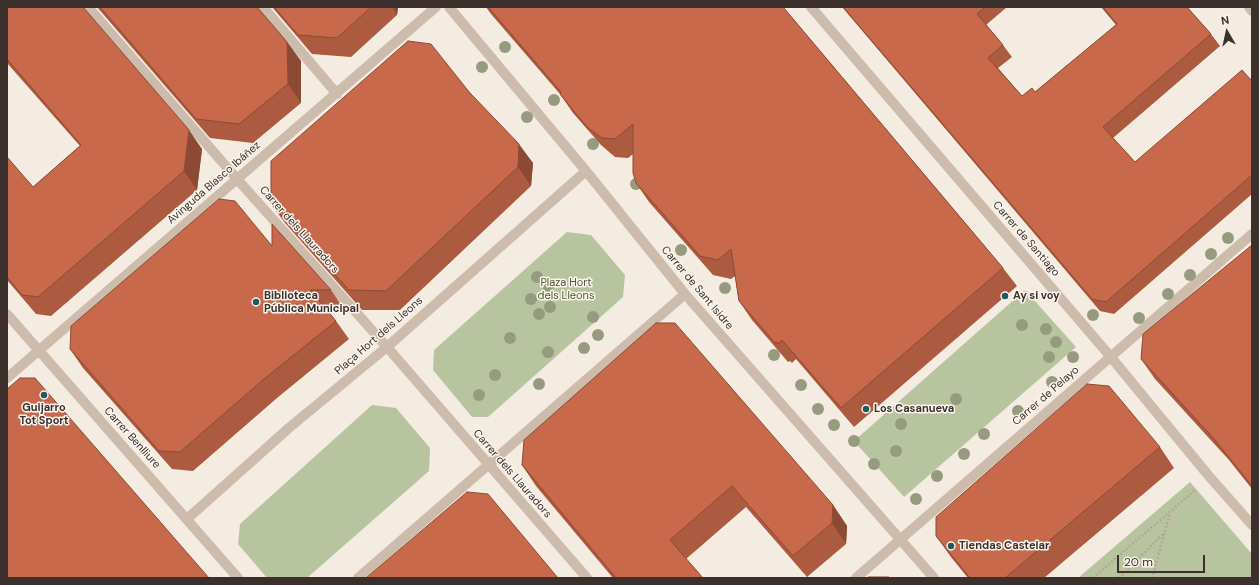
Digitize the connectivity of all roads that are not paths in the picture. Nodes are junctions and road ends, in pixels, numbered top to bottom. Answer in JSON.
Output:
{"nodes":[{"id":1,"x":88,"y":7,"type":"edge"},
{"id":2,"x":263,"y":7,"type":"edge"},
{"id":3,"x":436,"y":7,"type":"edge"},
{"id":4,"x":449,"y":7,"type":"edge"},
{"id":5,"x":810,"y":7,"type":"edge"},
{"id":6,"x":1249,"y":7,"type":"edge"},
{"id":7,"x":1252,"y":10,"type":"edge"},
{"id":8,"x":337,"y":94,"type":"junction"},
{"id":9,"x":586,"y":171,"type":"junction"},
{"id":10,"x":237,"y":179,"type":"junction"},
{"id":11,"x":1252,"y":234,"type":"edge"},
{"id":12,"x":685,"y":294,"type":"junction"},
{"id":13,"x":7,"y":314,"type":"edge"},
{"id":14,"x":387,"y":347,"type":"junction"},
{"id":15,"x":38,"y":350,"type":"junction"},
{"id":16,"x":1110,"y":356,"type":"junction"},
{"id":17,"x":7,"y":378,"type":"edge"},
{"id":18,"x":488,"y":465,"type":"junction"},
{"id":19,"x":187,"y":519,"type":"junction"},
{"id":20,"x":1252,"y":525,"type":"edge"},
{"id":21,"x":900,"y":540,"type":"junction"},
{"id":22,"x":238,"y":578,"type":"edge"},
{"id":23,"x":358,"y":578,"type":"edge"},
{"id":24,"x":587,"y":578,"type":"edge"},
{"id":25,"x":856,"y":578,"type":"edge"},
{"id":26,"x":934,"y":578,"type":"edge"}],
"edges":[{"from":1,"to":10,"type":"street","name":"Carrer dels Llauradors"},
{"from":2,"to":8,"type":"street"},
{"from":3,"to":8,"type":"street","name":"Avinguda Blasco Ibáñez"},
{"from":4,"to":9,"type":"street","name":"Carrer de Sant Isidre"},
{"from":5,"to":16,"type":"street","name":"Carrer de Santiago"},
{"from":6,"to":7,"type":"street"},
{"from":8,"to":10,"type":"street","name":"Avinguda Blasco Ibáñez"},
{"from":9,"to":12,"type":"street","name":"Carrer de Sant Isidre"},
{"from":9,"to":14,"type":"street","name":"Plaça Hort dels Lleons"},
{"from":10,"to":14,"type":"street","name":"Carrer dels Llauradors"},
{"from":10,"to":15,"type":"street","name":"Avinguda Blasco Ibáñez"},
{"from":11,"to":16,"type":"street","name":"Carrer de Pelayo"},
{"from":12,"to":18,"type":"street"},
{"from":12,"to":21,"type":"street","name":"Carrer de Sant Isidre"},
{"from":13,"to":15,"type":"street","name":"Carrer Benlliure"},
{"from":14,"to":18,"type":"street","name":"Carrer dels Llauradors"},
{"from":14,"to":19,"type":"street","name":"Plaça Hort dels Lleons"},
{"from":15,"to":17,"type":"street","name":"Avinguda Blasco Ibáñez"},
{"from":15,"to":19,"type":"street","name":"Carrer Benlliure"},
{"from":16,"to":20,"type":"street","name":"Carrer de Santiago"},
{"from":16,"to":21,"type":"street","name":"Carrer de Pelayo"},
{"from":18,"to":23,"type":"street"},
{"from":18,"to":24,"type":"street","name":"Carrer dels Llauradors"},
{"from":19,"to":22,"type":"street","name":"Carrer Benlliure"},
{"from":21,"to":25,"type":"street","name":"Carrer de Pelayo"},
{"from":21,"to":26,"type":"street","name":"Carrer de Sant Isidre"}]}
